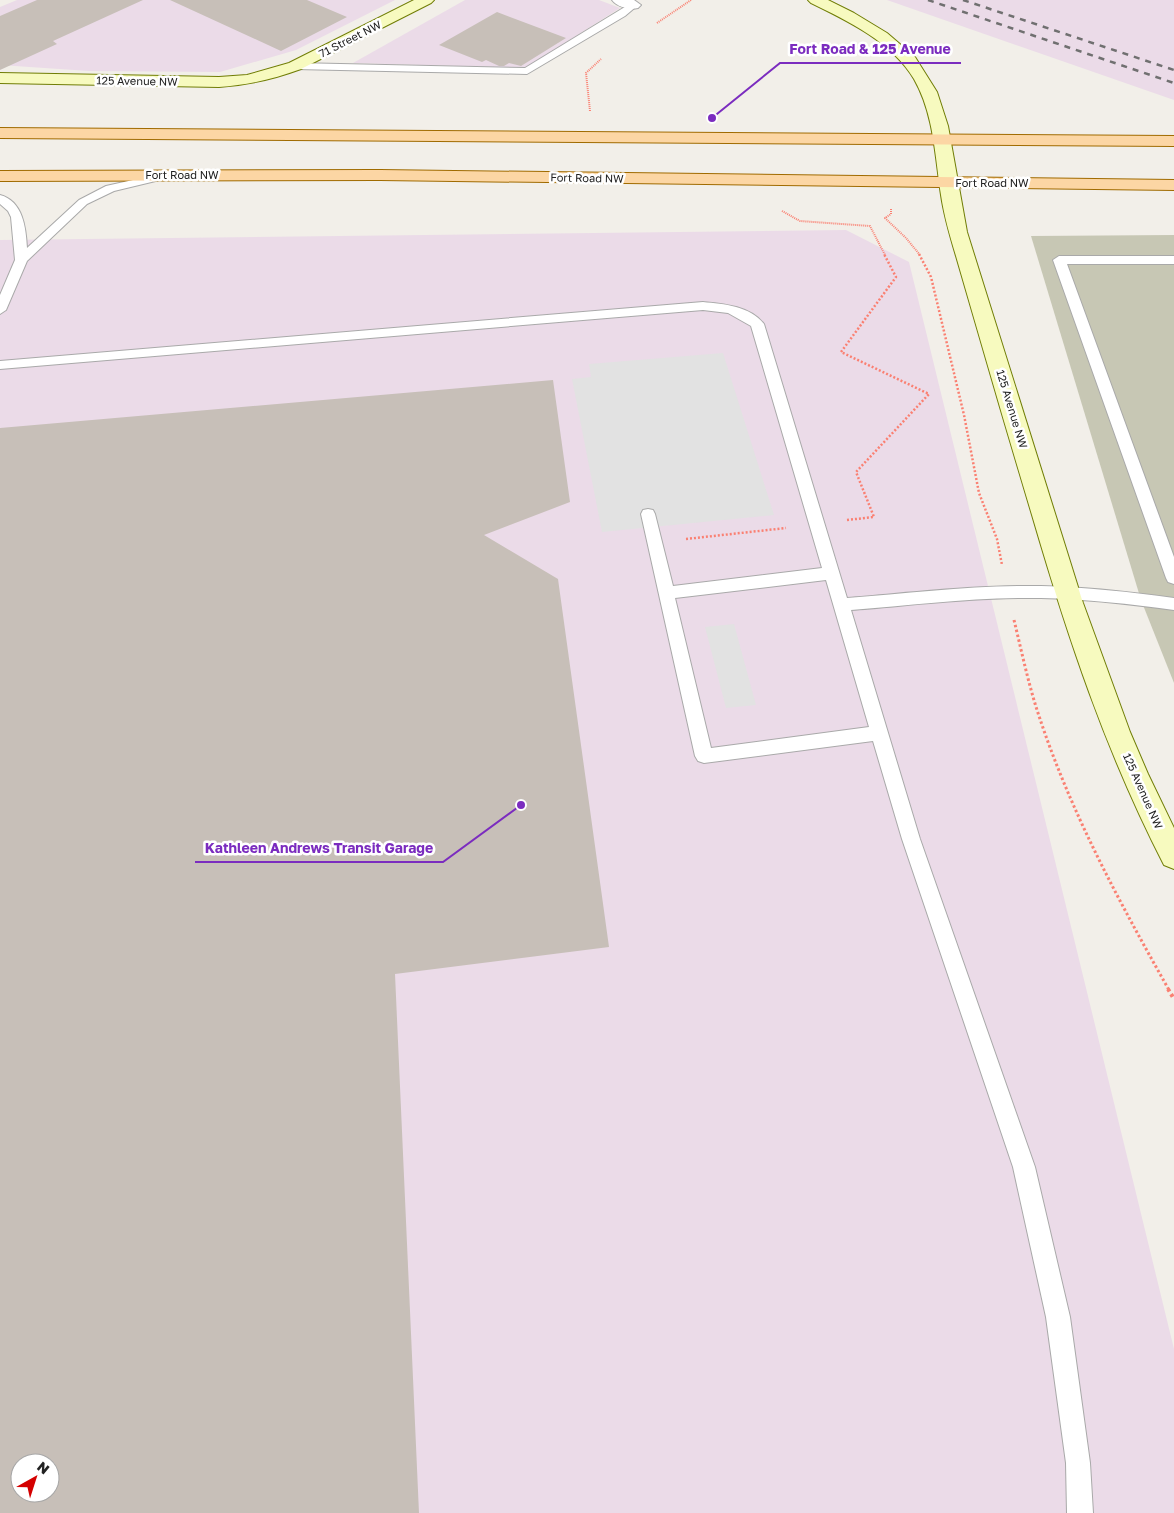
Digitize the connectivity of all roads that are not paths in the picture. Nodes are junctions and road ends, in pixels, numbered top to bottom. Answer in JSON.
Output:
{"nodes":[{"id":1,"x":426,"y":0,"type":"edge"},
{"id":2,"x":816,"y":0,"type":"edge"},
{"id":3,"x":627,"y":3,"type":"edge"},
{"id":4,"x":295,"y":66,"type":"junction"},
{"id":5,"x":273,"y":74,"type":"joint"},
{"id":6,"x":0,"y":78,"type":"edge"},
{"id":7,"x":0,"y":133,"type":"edge"},
{"id":8,"x":942,"y":140,"type":"junction"},
{"id":9,"x":1174,"y":141,"type":"edge"},
{"id":10,"x":173,"y":175,"type":"junction"},
{"id":11,"x":0,"y":176,"type":"edge"},
{"id":12,"x":948,"y":183,"type":"junction"},
{"id":13,"x":1174,"y":185,"type":"edge"},
{"id":14,"x":0,"y":199,"type":"edge"},
{"id":15,"x":21,"y":260,"type":"junction"},
{"id":16,"x":1174,"y":260,"type":"edge"},
{"id":17,"x":0,"y":310,"type":"edge"},
{"id":18,"x":0,"y":365,"type":"edge"},
{"id":19,"x":648,"y":514,"type":"dead end"},
{"id":20,"x":831,"y":573,"type":"junction"},
{"id":21,"x":1174,"y":578,"type":"edge"},
{"id":22,"x":1067,"y":592,"type":"junction"},
{"id":23,"x":667,"y":593,"type":"junction"},
{"id":24,"x":1174,"y":604,"type":"edge"},
{"id":25,"x":841,"y":605,"type":"junction"},
{"id":26,"x":879,"y":733,"type":"junction"},
{"id":27,"x":1174,"y":856,"type":"edge"},
{"id":28,"x":1080,"y":1513,"type":"edge"}],
"edges":[{"from":1,"to":4,"type":"street","name":"71 Street NW"},
{"from":2,"to":8,"type":"street","name":"125 Avenue NW"},
{"from":3,"to":4,"type":"lane"},
{"from":4,"to":5,"type":"street","name":"71 Street NW"},
{"from":5,"to":6,"type":"street","name":"125 Avenue NW"},
{"from":7,"to":8,"type":"main road"},
{"from":8,"to":9,"type":"main road"},
{"from":8,"to":12,"type":"street","name":"125 Avenue NW"},
{"from":10,"to":11,"type":"main road","name":"Fort Road NW"},
{"from":10,"to":12,"type":"main road","name":"Fort Road NW"},
{"from":10,"to":15,"type":"lane"},
{"from":12,"to":13,"type":"main road","name":"Fort Road NW"},
{"from":12,"to":22,"type":"street","name":"125 Avenue NW"},
{"from":14,"to":15,"type":"lane"},
{"from":15,"to":17,"type":"lane"},
{"from":16,"to":21,"type":"lane"},
{"from":18,"to":20,"type":"lane"},
{"from":19,"to":23,"type":"lane"},
{"from":20,"to":23,"type":"lane"},
{"from":20,"to":25,"type":"lane"},
{"from":22,"to":24,"type":"lane"},
{"from":22,"to":25,"type":"lane"},
{"from":22,"to":27,"type":"street","name":"125 Avenue NW"},
{"from":23,"to":26,"type":"lane"},
{"from":25,"to":26,"type":"lane"},
{"from":26,"to":28,"type":"lane"}]}
